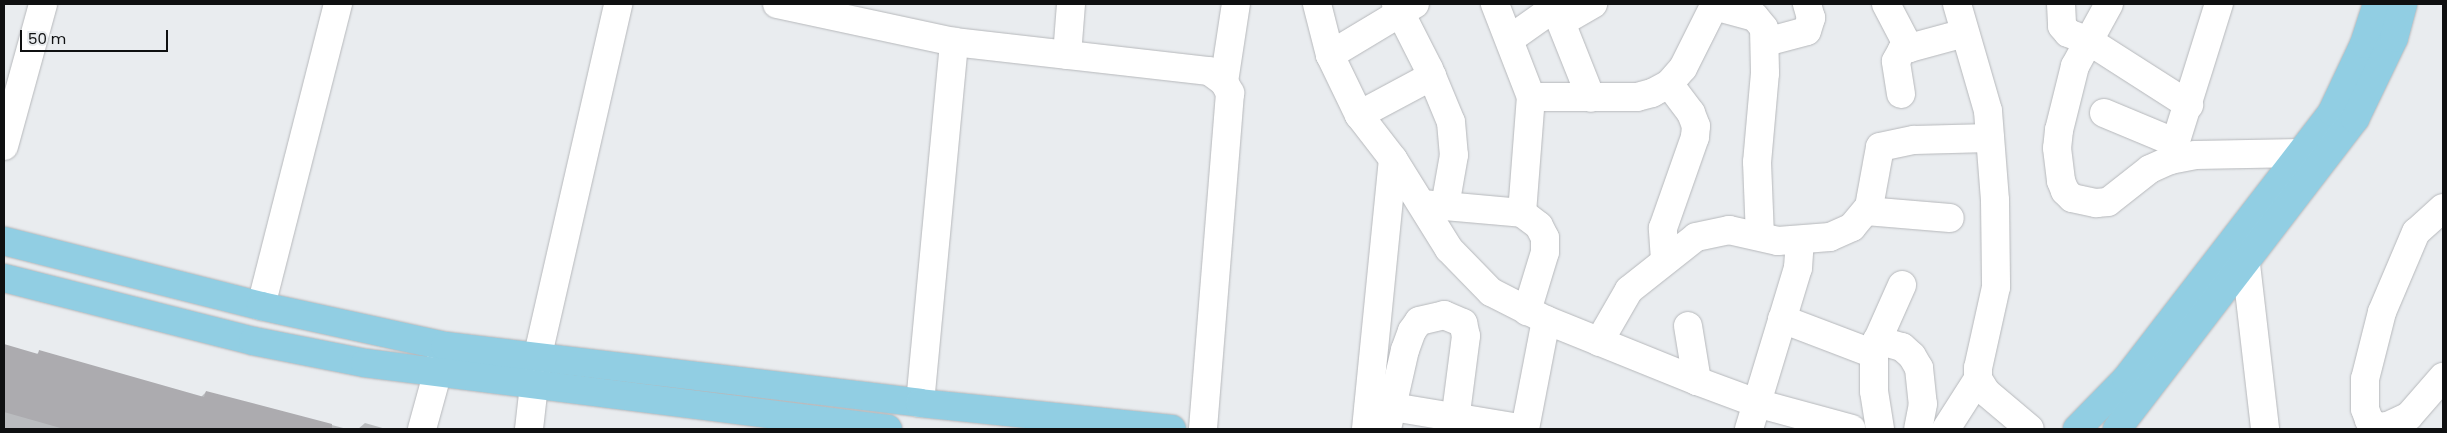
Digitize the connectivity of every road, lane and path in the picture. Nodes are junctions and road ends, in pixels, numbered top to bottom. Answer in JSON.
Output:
{"nodes":[{"id":1,"x":43,"y":4,"type":"edge"},
{"id":2,"x":338,"y":4,"type":"edge"},
{"id":3,"x":618,"y":4,"type":"edge"},
{"id":4,"x":777,"y":4,"type":"edge"},
{"id":5,"x":862,"y":4,"type":"edge"},
{"id":6,"x":1071,"y":4,"type":"edge"},
{"id":7,"x":1236,"y":4,"type":"edge"},
{"id":8,"x":1317,"y":4,"type":"edge"},
{"id":9,"x":1495,"y":4,"type":"edge"},
{"id":10,"x":1593,"y":4,"type":"edge"},
{"id":11,"x":1807,"y":4,"type":"edge"},
{"id":12,"x":1886,"y":4,"type":"edge"},
{"id":13,"x":1957,"y":4,"type":"edge"},
{"id":14,"x":2061,"y":4,"type":"edge"},
{"id":15,"x":2109,"y":4,"type":"edge"},
{"id":16,"x":2219,"y":4,"type":"edge"},
{"id":17,"x":2377,"y":4,"type":"edge"},
{"id":18,"x":2403,"y":4,"type":"edge"},
{"id":19,"x":1714,"y":5,"type":"edge"},
{"id":20,"x":1404,"y":7,"type":"edge"},
{"id":21,"x":1562,"y":22,"type":"junction"},
{"id":22,"x":877,"y":27,"type":"junction"},
{"id":23,"x":1965,"y":33,"type":"junction"},
{"id":24,"x":1510,"y":39,"type":"junction"},
{"id":25,"x":2089,"y":41,"type":"junction"},
{"id":26,"x":954,"y":42,"type":"junction"},
{"id":27,"x":1766,"y":42,"type":"junction"},
{"id":28,"x":1908,"y":48,"type":"junction"},
{"id":29,"x":1067,"y":55,"type":"junction"},
{"id":30,"x":1330,"y":55,"type":"junction"},
{"id":31,"x":1432,"y":76,"type":"junction"},
{"id":32,"x":1224,"y":82,"type":"junction"},
{"id":33,"x":1669,"y":84,"type":"junction"},
{"id":34,"x":1901,"y":94,"type":"dead end"},
{"id":35,"x":1531,"y":96,"type":"junction"},
{"id":36,"x":1591,"y":98,"type":"junction"},
{"id":37,"x":2188,"y":105,"type":"junction"},
{"id":38,"x":2104,"y":113,"type":"dead end"},
{"id":39,"x":1359,"y":115,"type":"junction"},
{"id":40,"x":1990,"y":138,"type":"junction"},
{"id":41,"x":4,"y":146,"type":"edge"},
{"id":42,"x":2173,"y":152,"type":"junction"},
{"id":43,"x":2301,"y":153,"type":"junction"},
{"id":44,"x":1393,"y":159,"type":"junction"},
{"id":45,"x":1433,"y":205,"type":"junction"},
{"id":46,"x":2443,"y":208,"type":"edge"},
{"id":47,"x":1866,"y":210,"type":"junction"},
{"id":48,"x":1522,"y":213,"type":"junction"},
{"id":49,"x":1950,"y":218,"type":"dead end"},
{"id":50,"x":1760,"y":236,"type":"junction"},
{"id":51,"x":4,"y":241,"type":"edge"},
{"id":52,"x":1800,"y":241,"type":"junction"},
{"id":53,"x":1665,"y":260,"type":"junction"},
{"id":54,"x":2246,"y":264,"type":"junction"},
{"id":55,"x":4,"y":278,"type":"edge"},
{"id":56,"x":1902,"y":285,"type":"dead end"},
{"id":57,"x":261,"y":306,"type":"junction"},
{"id":58,"x":1536,"y":316,"type":"junction"},
{"id":59,"x":1782,"y":319,"type":"junction"},
{"id":60,"x":1688,"y":326,"type":"dead end"},
{"id":61,"x":1599,"y":342,"type":"junction"},
{"id":62,"x":445,"y":346,"type":"junction"},
{"id":63,"x":1875,"y":347,"type":"junction"},
{"id":64,"x":537,"y":359,"type":"junction"},
{"id":65,"x":438,"y":372,"type":"junction"},
{"id":66,"x":2443,"y":377,"type":"edge"},
{"id":67,"x":1978,"y":379,"type":"junction"},
{"id":68,"x":1697,"y":381,"type":"junction"},
{"id":69,"x":535,"y":386,"type":"junction"},
{"id":70,"x":920,"y":403,"type":"junction"},
{"id":71,"x":1756,"y":403,"type":"junction"},
{"id":72,"x":1383,"y":413,"type":"edge"},
{"id":73,"x":1455,"y":423,"type":"edge"},
{"id":74,"x":2388,"y":428,"type":"edge"},
{"id":75,"x":422,"y":429,"type":"edge"},
{"id":76,"x":529,"y":429,"type":"edge"},
{"id":77,"x":888,"y":429,"type":"edge"},
{"id":78,"x":1172,"y":429,"type":"edge"},
{"id":79,"x":1203,"y":429,"type":"edge"},
{"id":80,"x":1366,"y":429,"type":"edge"},
{"id":81,"x":1524,"y":429,"type":"edge"},
{"id":82,"x":1749,"y":429,"type":"edge"},
{"id":83,"x":1852,"y":429,"type":"edge"},
{"id":84,"x":1880,"y":429,"type":"edge"},
{"id":85,"x":1918,"y":429,"type":"edge"},
{"id":86,"x":1946,"y":429,"type":"edge"},
{"id":87,"x":2030,"y":429,"type":"edge"},
{"id":88,"x":2077,"y":429,"type":"edge"},
{"id":89,"x":2117,"y":429,"type":"edge"},
{"id":90,"x":2265,"y":429,"type":"edge"}],
"edges":[{"from":1,"to":41,"type":"street"},
{"from":2,"to":57,"type":"street"},
{"from":3,"to":64,"type":"street"},
{"from":4,"to":22,"type":"street"},
{"from":5,"to":22,"type":"street"},
{"from":6,"to":29,"type":"street"},
{"from":7,"to":32,"type":"street"},
{"from":8,"to":30,"type":"street"},
{"from":9,"to":24,"type":"street"},
{"from":10,"to":21,"type":"street"},
{"from":11,"to":27,"type":"street"},
{"from":12,"to":28,"type":"street"},
{"from":13,"to":23,"type":"street"},
{"from":14,"to":25,"type":"street"},
{"from":15,"to":25,"type":"street"},
{"from":16,"to":37,"type":"street"},
{"from":17,"to":43,"type":"main road"},
{"from":18,"to":54,"type":"main road"},
{"from":19,"to":27,"type":"street"},
{"from":19,"to":33,"type":"street"},
{"from":20,"to":30,"type":"street"},
{"from":20,"to":31,"type":"street"},
{"from":21,"to":24,"type":"street"},
{"from":21,"to":36,"type":"street"},
{"from":22,"to":26,"type":"street"},
{"from":23,"to":28,"type":"street"},
{"from":23,"to":40,"type":"street"},
{"from":24,"to":35,"type":"street"},
{"from":25,"to":37,"type":"street"},
{"from":25,"to":42,"type":"street"},
{"from":26,"to":29,"type":"street"},
{"from":26,"to":70,"type":"street"},
{"from":27,"to":50,"type":"street"},
{"from":28,"to":34,"type":"street"},
{"from":29,"to":32,"type":"street"},
{"from":30,"to":39,"type":"street"},
{"from":31,"to":39,"type":"street"},
{"from":31,"to":45,"type":"street"},
{"from":32,"to":79,"type":"street"},
{"from":33,"to":36,"type":"street"},
{"from":33,"to":53,"type":"street"},
{"from":35,"to":36,"type":"street"},
{"from":35,"to":48,"type":"street"},
{"from":37,"to":42,"type":"street"},
{"from":38,"to":42,"type":"street"},
{"from":39,"to":44,"type":"street"},
{"from":40,"to":47,"type":"street"},
{"from":40,"to":67,"type":"street"},
{"from":42,"to":43,"type":"street"},
{"from":43,"to":88,"type":"main road"},
{"from":44,"to":45,"type":"street"},
{"from":44,"to":72,"type":"street"},
{"from":45,"to":48,"type":"street"},
{"from":45,"to":58,"type":"street"},
{"from":46,"to":74,"type":"street"},
{"from":47,"to":49,"type":"street"},
{"from":47,"to":52,"type":"street"},
{"from":48,"to":58,"type":"street"},
{"from":50,"to":52,"type":"street"},
{"from":50,"to":53,"type":"street"},
{"from":51,"to":57,"type":"main road"},
{"from":52,"to":59,"type":"street"},
{"from":53,"to":61,"type":"street"},
{"from":54,"to":89,"type":"main road"},
{"from":54,"to":90,"type":"street"},
{"from":55,"to":65,"type":"main road"},
{"from":56,"to":63,"type":"street"},
{"from":57,"to":62,"type":"main road"},
{"from":58,"to":61,"type":"street"},
{"from":58,"to":81,"type":"street"},
{"from":59,"to":63,"type":"street"},
{"from":59,"to":71,"type":"street"},
{"from":60,"to":68,"type":"street"},
{"from":61,"to":68,"type":"street"},
{"from":62,"to":64,"type":"main road"},
{"from":62,"to":65,"type":"street"},
{"from":63,"to":84,"type":"street"},
{"from":63,"to":85,"type":"street"},
{"from":64,"to":69,"type":"street"},
{"from":64,"to":70,"type":"main road"},
{"from":65,"to":69,"type":"main road"},
{"from":65,"to":75,"type":"street"},
{"from":66,"to":74,"type":"street"},
{"from":67,"to":86,"type":"street"},
{"from":67,"to":87,"type":"street"},
{"from":68,"to":71,"type":"street"},
{"from":69,"to":76,"type":"street"},
{"from":69,"to":77,"type":"main road"},
{"from":70,"to":78,"type":"main road"},
{"from":71,"to":82,"type":"street"},
{"from":71,"to":83,"type":"street"},
{"from":72,"to":73,"type":"street"},
{"from":72,"to":73,"type":"street"},
{"from":72,"to":80,"type":"street"},
{"from":73,"to":81,"type":"street"}]}
